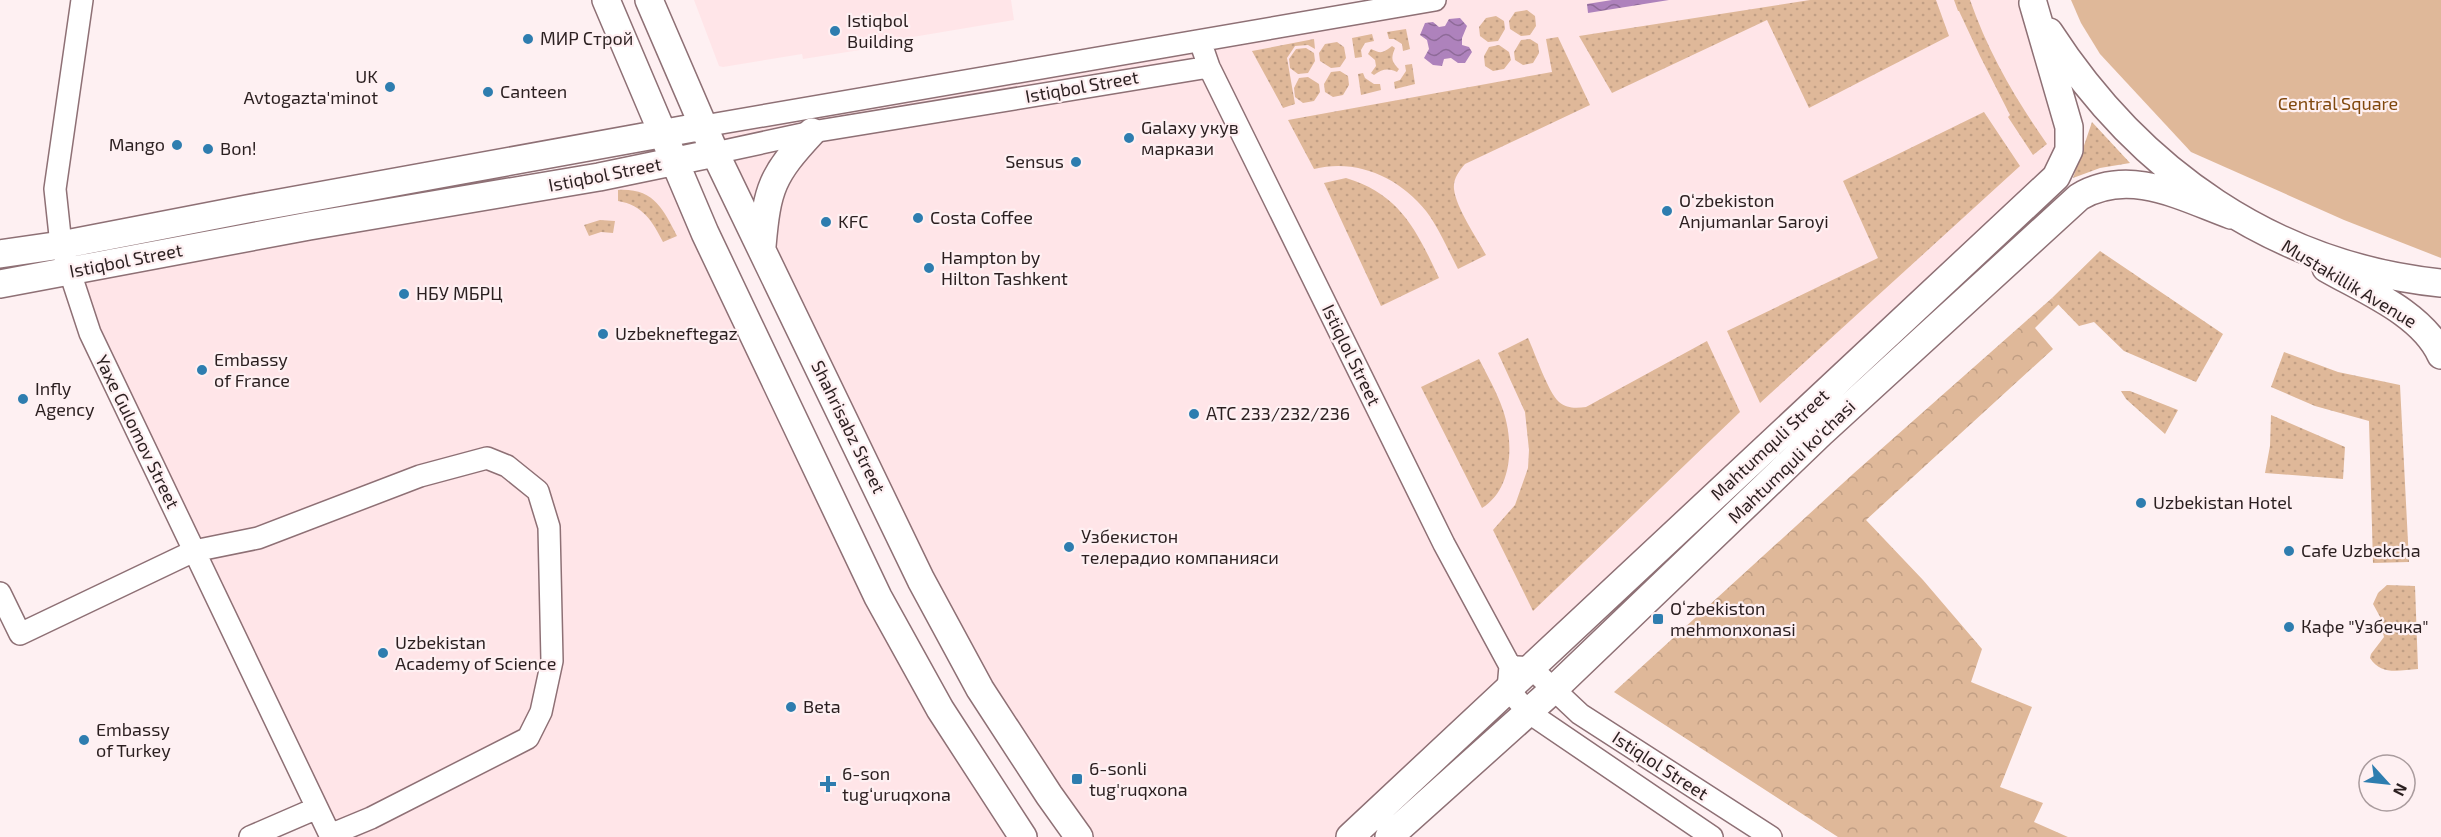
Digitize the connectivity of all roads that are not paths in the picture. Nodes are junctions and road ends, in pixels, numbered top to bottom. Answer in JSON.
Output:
{"nodes":[{"id":1,"x":82,"y":0,"type":"edge"},
{"id":2,"x":606,"y":0,"type":"edge"},
{"id":3,"x":649,"y":0,"type":"edge"},
{"id":4,"x":1435,"y":0,"type":"edge"},
{"id":5,"x":2032,"y":1,"type":"edge"},
{"id":6,"x":1200,"y":41,"type":"junction"},
{"id":7,"x":1209,"y":67,"type":"junction"},
{"id":8,"x":704,"y":126,"type":"junction"},
{"id":9,"x":812,"y":132,"type":"junction"},
{"id":10,"x":662,"y":135,"type":"junction"},
{"id":11,"x":715,"y":153,"type":"junction"},
{"id":12,"x":673,"y":162,"type":"junction"},
{"id":13,"x":2239,"y":219,"type":"junction"},
{"id":14,"x":61,"y":245,"type":"junction"},
{"id":15,"x":762,"y":248,"type":"junction"},
{"id":16,"x":0,"y":254,"type":"edge"},
{"id":17,"x":69,"y":272,"type":"junction"},
{"id":18,"x":2441,"y":283,"type":"edge"},
{"id":19,"x":0,"y":284,"type":"edge"},
{"id":20,"x":2441,"y":355,"type":"edge"},
{"id":21,"x":194,"y":551,"type":"junction"},
{"id":22,"x":0,"y":593,"type":"edge"},
{"id":23,"x":1516,"y":675,"type":"junction"},
{"id":24,"x":1553,"y":690,"type":"junction"},
{"id":25,"x":1528,"y":712,"type":"junction"},
{"id":26,"x":317,"y":808,"type":"junction"},
{"id":27,"x":1739,"y":818,"type":"junction"},
{"id":28,"x":331,"y":836,"type":"edge"},
{"id":29,"x":250,"y":837,"type":"edge"},
{"id":30,"x":1023,"y":837,"type":"edge"},
{"id":31,"x":1079,"y":837,"type":"edge"},
{"id":32,"x":1350,"y":837,"type":"edge"},
{"id":33,"x":1389,"y":837,"type":"edge"},
{"id":34,"x":1712,"y":837,"type":"edge"},
{"id":35,"x":1726,"y":837,"type":"edge"},
{"id":36,"x":1771,"y":837,"type":"edge"}],
"edges":[{"from":1,"to":14,"type":"street","name":"Yaxe Gulomov Street"},
{"from":2,"to":10,"type":"main road"},
{"from":3,"to":8,"type":"main road","name":"Shahrisabz Street"},
{"from":4,"to":6,"type":"street","name":"Istiqbol Street"},
{"from":5,"to":13,"type":"main road"},
{"from":5,"to":23,"type":"main road","name":"Mahtumquli Street"},
{"from":6,"to":7,"type":"street","name":"Istiqlol Street"},
{"from":6,"to":8,"type":"street","name":"Istiqbol Street"},
{"from":7,"to":9,"type":"street","name":"Istiqbol Street"},
{"from":7,"to":23,"type":"street","name":"Istiqlol Street"},
{"from":8,"to":10,"type":"main road","name":"Istiqbol Street"},
{"from":8,"to":11,"type":"main road","name":"Shahrisabz Street"},
{"from":9,"to":11,"type":"street","name":"Istiqbol Street"},
{"from":9,"to":15,"type":"main road"},
{"from":10,"to":12,"type":"main road"},
{"from":10,"to":14,"type":"main road","name":"Istiqbol Street"},
{"from":11,"to":12,"type":"main road","name":"Istiqbol Street"},
{"from":11,"to":15,"type":"main road","name":"Shahrisabz Street"},
{"from":12,"to":17,"type":"main road","name":"Istiqbol Street"},
{"from":12,"to":30,"type":"main road"},
{"from":13,"to":18,"type":"main road"},
{"from":13,"to":20,"type":"main road","name":"Mustakillik Avenue"},
{"from":13,"to":24,"type":"main road","name":"Mahtumquli ko'chasi"},
{"from":14,"to":16,"type":"main road","name":"Istiqbol Street"},
{"from":14,"to":17,"type":"street","name":"Yaxe Gulomov Street"},
{"from":15,"to":31,"type":"main road","name":"Shahrisabz Street"},
{"from":17,"to":19,"type":"main road","name":"Istiqbol Street"},
{"from":17,"to":21,"type":"street","name":"Yaxe Gulomov Street"},
{"from":21,"to":22,"type":"street"},
{"from":21,"to":26,"type":"street","name":"Yaxe Gulomov Street"},
{"from":21,"to":28,"type":"street"},
{"from":23,"to":24,"type":"street","name":"Istiqlol Street"},
{"from":23,"to":25,"type":"street","name":"Istiqlol Street"},
{"from":23,"to":32,"type":"main road","name":"Mahtumquli Street"},
{"from":24,"to":25,"type":"main road","name":"Mahtumquli ko'chasi"},
{"from":24,"to":27,"type":"street","name":"Istiqlol Street"},
{"from":25,"to":33,"type":"main road","name":"Mahtumquli ko'chasi"},
{"from":25,"to":34,"type":"street","name":"Istiqlol Street"},
{"from":26,"to":28,"type":"street","name":"Yaxe Gulomov Street"},
{"from":26,"to":29,"type":"street"},
{"from":27,"to":35,"type":"street"},
{"from":27,"to":36,"type":"street","name":"Istiqlol Street"}]}
